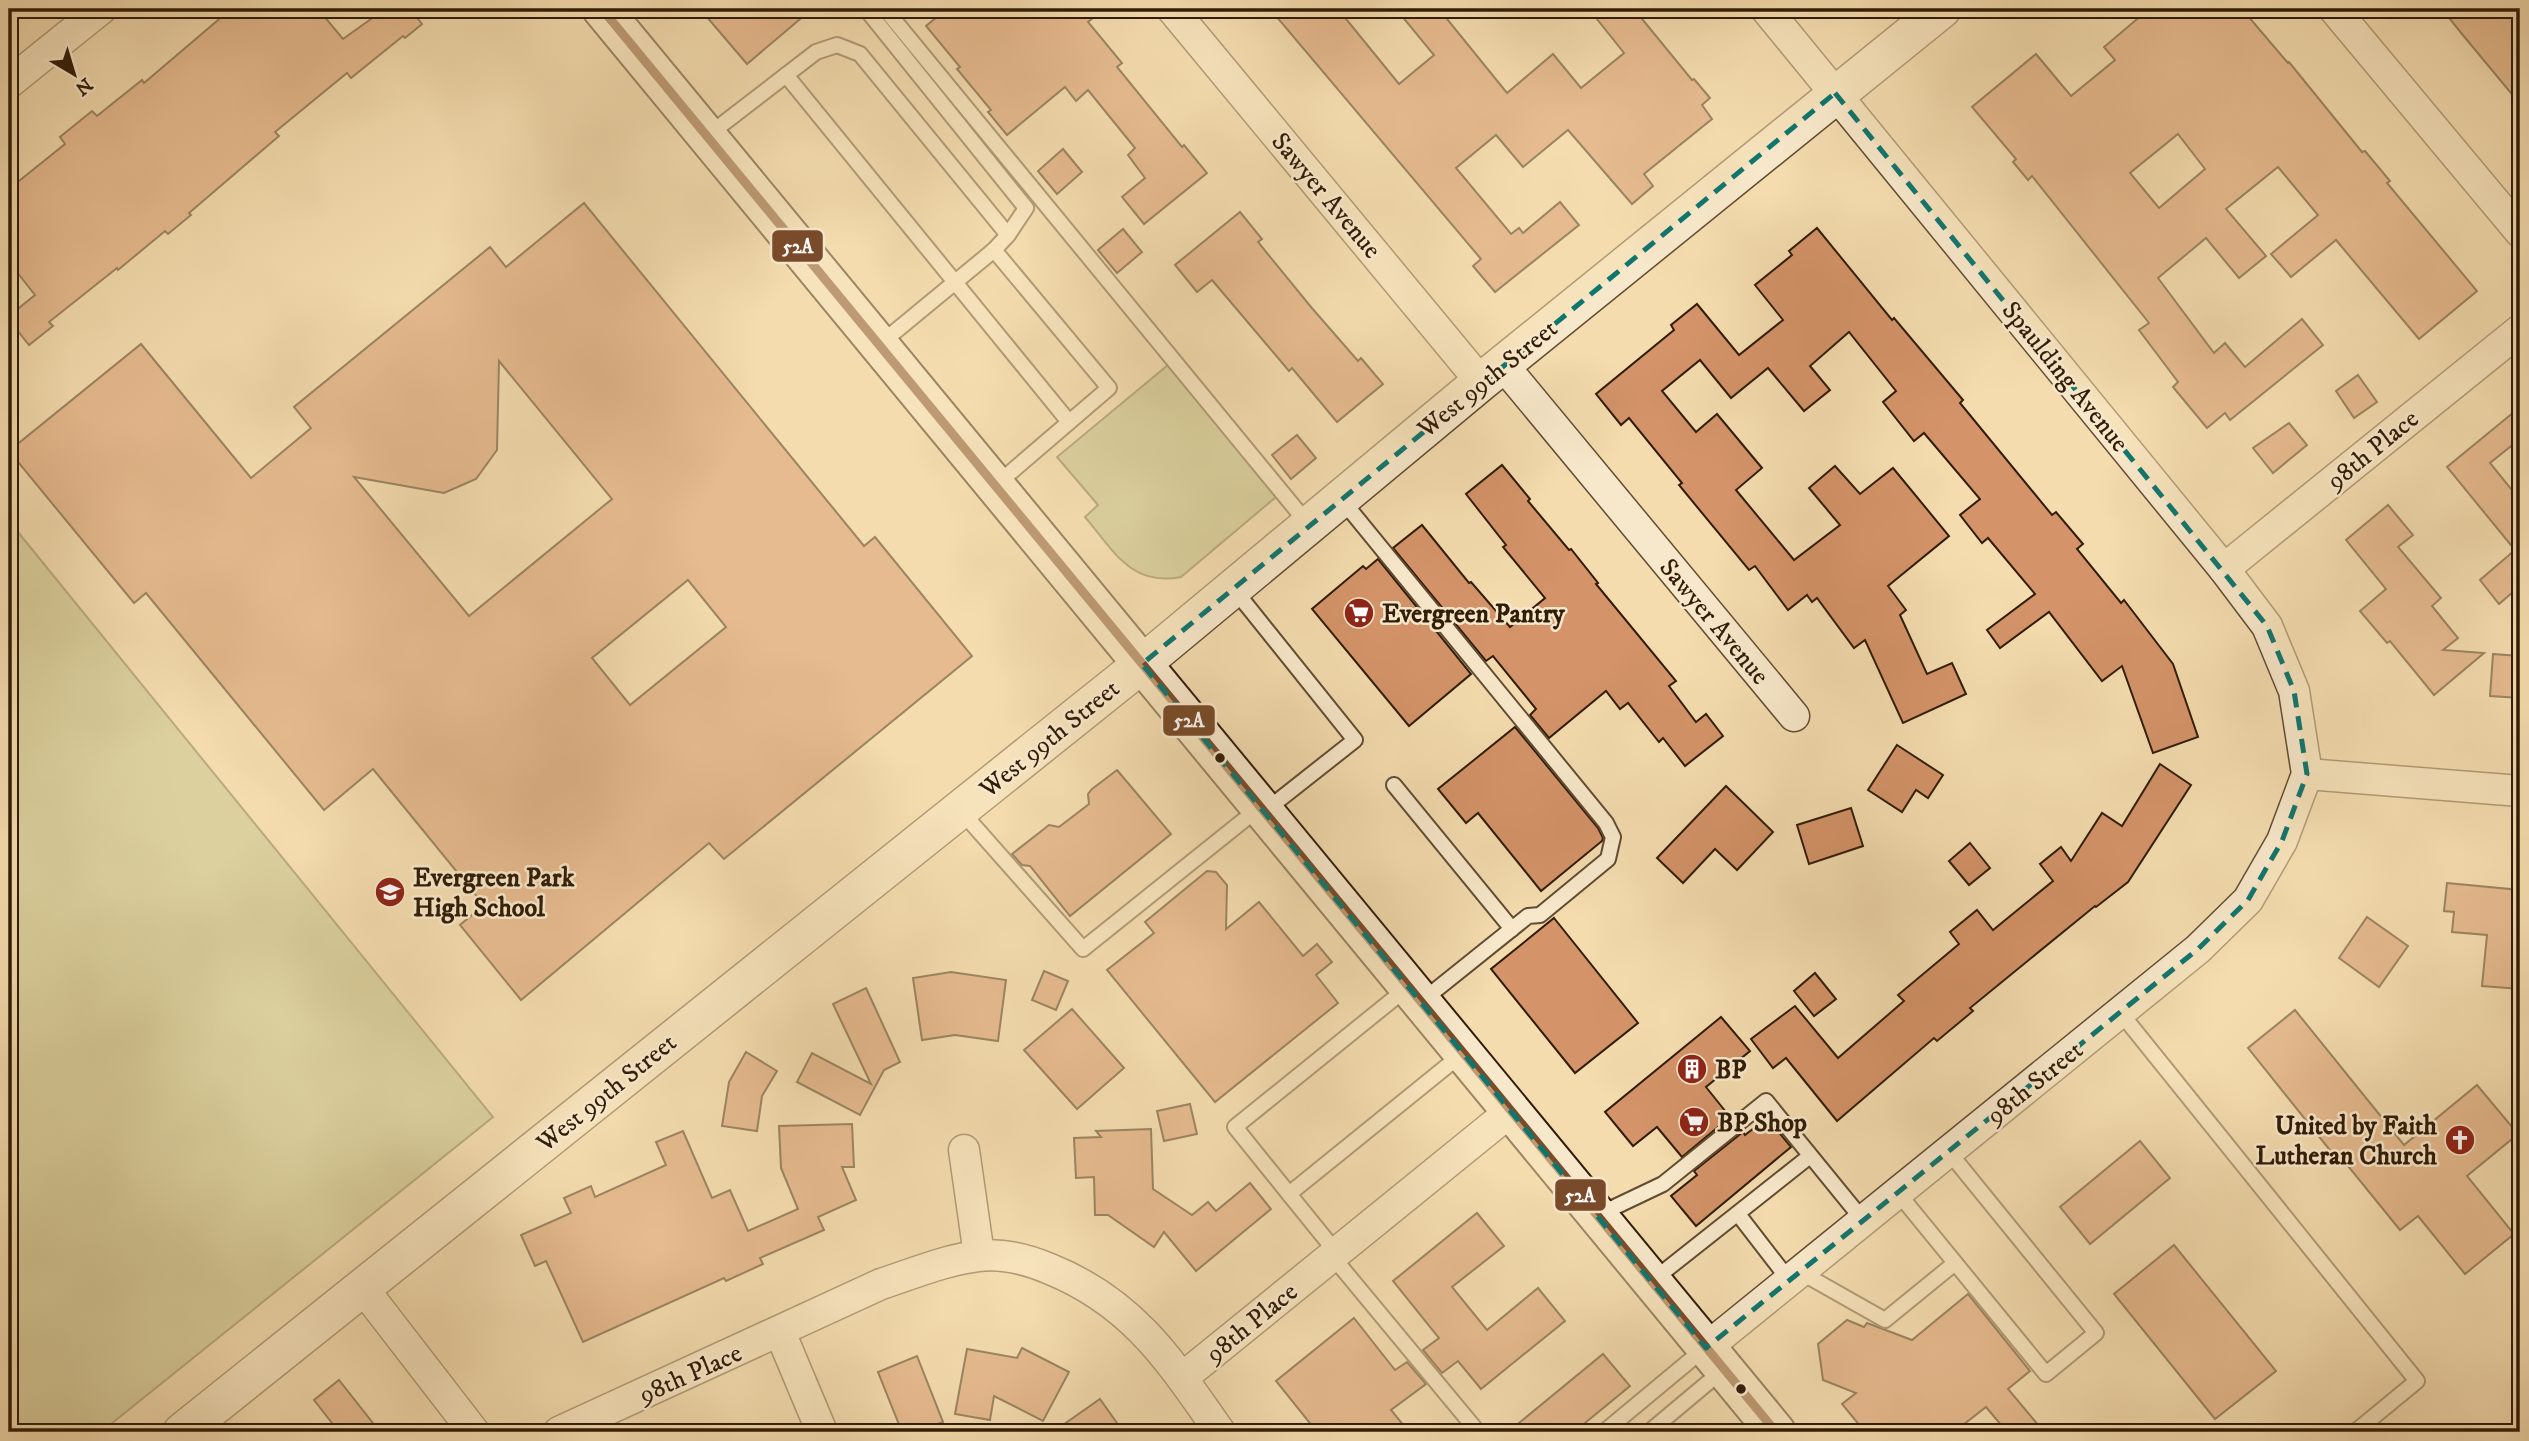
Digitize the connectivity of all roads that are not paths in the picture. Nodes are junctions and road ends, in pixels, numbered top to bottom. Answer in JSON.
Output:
{"nodes":[{"id":1,"x":101,"y":9,"type":"edge"},
{"id":2,"x":602,"y":9,"type":"edge"},
{"id":3,"x":866,"y":9,"type":"edge"},
{"id":4,"x":885,"y":9,"type":"edge"},
{"id":5,"x":1172,"y":9,"type":"edge"},
{"id":6,"x":1766,"y":9,"type":"edge"},
{"id":7,"x":1942,"y":9,"type":"edge"},
{"id":8,"x":2334,"y":9,"type":"edge"},
{"id":9,"x":786,"y":75,"type":"junction"},
{"id":10,"x":9,"y":83,"type":"edge"},
{"id":11,"x":1835,"y":93,"type":"junction"},
{"id":12,"x":707,"y":136,"type":"junction"},
{"id":13,"x":2520,"y":232,"type":"edge"},
{"id":14,"x":1008,"y":235,"type":"junction"},
{"id":15,"x":994,"y":250,"type":"junction"},
{"id":16,"x":954,"y":282,"type":"junction"},
{"id":17,"x":2520,"y":330,"type":"edge"},
{"id":18,"x":879,"y":345,"type":"junction"},
{"id":19,"x":1492,"y":374,"type":"junction"},
{"id":20,"x":1069,"y":422,"type":"junction"},
{"id":21,"x":995,"y":486,"type":"junction"},
{"id":22,"x":1341,"y":499,"type":"junction"},
{"id":23,"x":1309,"y":525,"type":"junction"},
{"id":24,"x":2224,"y":569,"type":"junction"},
{"id":25,"x":1233,"y":589,"type":"junction"},
{"id":26,"x":1142,"y":664,"type":"junction"},
{"id":27,"x":1794,"y":716,"type":"dead end"},
{"id":28,"x":2307,"y":774,"type":"junction"},
{"id":29,"x":1394,"y":785,"type":"dead end"},
{"id":30,"x":2520,"y":791,"type":"edge"},
{"id":31,"x":1262,"y":809,"type":"junction"},
{"id":32,"x":960,"y":810,"type":"junction"},
{"id":33,"x":1512,"y":929,"type":"junction"},
{"id":34,"x":1415,"y":995,"type":"junction"},
{"id":35,"x":2120,"y":1012,"type":"junction"},
{"id":36,"x":1463,"y":1053,"type":"junction"},
{"id":37,"x":1511,"y":1111,"type":"junction"},
{"id":38,"x":964,"y":1150,"type":"dead end"},
{"id":39,"x":1948,"y":1152,"type":"junction"},
{"id":40,"x":1810,"y":1156,"type":"junction"},
{"id":41,"x":1898,"y":1192,"type":"junction"},
{"id":42,"x":1289,"y":1194,"type":"junction"},
{"id":43,"x":1738,"y":1214,"type":"junction"},
{"id":44,"x":1597,"y":1215,"type":"junction"},
{"id":45,"x":1863,"y":1220,"type":"junction"},
{"id":46,"x":1334,"y":1254,"type":"junction"},
{"id":47,"x":979,"y":1255,"type":"junction"},
{"id":48,"x":1955,"y":1263,"type":"junction"},
{"id":49,"x":1795,"y":1276,"type":"junction"},
{"id":50,"x":1651,"y":1281,"type":"junction"},
{"id":51,"x":362,"y":1287,"type":"junction"},
{"id":52,"x":780,"y":1332,"type":"junction"},
{"id":53,"x":1715,"y":1359,"type":"junction"},
{"id":54,"x":1182,"y":1378,"type":"junction"},
{"id":55,"x":1771,"y":1430,"type":"edge"},
{"id":56,"x":182,"y":1432,"type":"edge"},
{"id":57,"x":474,"y":1432,"type":"edge"},
{"id":58,"x":559,"y":1432,"type":"edge"},
{"id":59,"x":822,"y":1432,"type":"edge"},
{"id":60,"x":1220,"y":1432,"type":"edge"},
{"id":61,"x":1478,"y":1432,"type":"edge"},
{"id":62,"x":1604,"y":1432,"type":"edge"},
{"id":63,"x":1649,"y":1432,"type":"edge"},
{"id":64,"x":2355,"y":1432,"type":"edge"}],
"edges":[{"from":1,"to":10,"type":"street"},
{"from":2,"to":12,"type":"main road"},
{"from":3,"to":14,"type":"lane"},
{"from":4,"to":23,"type":"lane"},
{"from":5,"to":19,"type":"street","name":"Sawyer Avenue"},
{"from":6,"to":11,"type":"street","name":"Spaulding Avenue"},
{"from":7,"to":11,"type":"street","name":"West 99th Street"},
{"from":8,"to":13,"type":"street"},
{"from":9,"to":12,"type":"lane"},
{"from":9,"to":14,"type":"lane"},
{"from":9,"to":16,"type":"lane"},
{"from":11,"to":19,"type":"street","name":"West 99th Street"},
{"from":11,"to":24,"type":"street","name":"Spaulding Avenue"},
{"from":12,"to":18,"type":"main road"},
{"from":14,"to":15,"type":"lane"},
{"from":15,"to":16,"type":"lane"},
{"from":15,"to":20,"type":"lane"},
{"from":16,"to":18,"type":"lane"},
{"from":16,"to":20,"type":"lane"},
{"from":17,"to":24,"type":"street","name":"98th Place"},
{"from":18,"to":21,"type":"main road"},
{"from":19,"to":22,"type":"street","name":"West 99th Street"},
{"from":19,"to":27,"type":"street","name":"Sawyer Avenue"},
{"from":20,"to":21,"type":"lane"},
{"from":21,"to":26,"type":"main road"},
{"from":22,"to":23,"type":"street","name":"West 99th Street"},
{"from":22,"to":33,"type":"lane"},
{"from":23,"to":25,"type":"street","name":"West 99th Street"},
{"from":24,"to":28,"type":"street","name":"Spaulding Avenue"},
{"from":25,"to":26,"type":"street","name":"West 99th Street"},
{"from":25,"to":31,"type":"lane"},
{"from":26,"to":31,"type":"main road"},
{"from":26,"to":32,"type":"street","name":"West 99th Street"},
{"from":28,"to":30,"type":"street"},
{"from":28,"to":35,"type":"street","name":"98th Street"},
{"from":29,"to":33,"type":"lane"},
{"from":31,"to":32,"type":"lane"},
{"from":31,"to":34,"type":"main road"},
{"from":32,"to":51,"type":"street","name":"West 99th Street"},
{"from":33,"to":34,"type":"lane"},
{"from":34,"to":36,"type":"main road"},
{"from":34,"to":42,"type":"lane"},
{"from":35,"to":39,"type":"street","name":"98th Street"},
{"from":35,"to":64,"type":"lane"},
{"from":36,"to":37,"type":"main road"},
{"from":36,"to":42,"type":"lane"},
{"from":37,"to":44,"type":"main road"},
{"from":37,"to":46,"type":"street","name":"98th Place"},
{"from":38,"to":47,"type":"street"},
{"from":39,"to":41,"type":"street","name":"98th Street"},
{"from":39,"to":48,"type":"lane"},
{"from":40,"to":43,"type":"lane"},
{"from":40,"to":44,"type":"lane"},
{"from":40,"to":45,"type":"lane"},
{"from":41,"to":45,"type":"street","name":"98th Street"},
{"from":41,"to":48,"type":"lane"},
{"from":42,"to":46,"type":"lane"},
{"from":43,"to":49,"type":"lane"},
{"from":43,"to":50,"type":"lane"},
{"from":44,"to":50,"type":"main road"},
{"from":45,"to":49,"type":"street","name":"98th Street"},
{"from":46,"to":54,"type":"street","name":"98th Place"},
{"from":46,"to":61,"type":"lane"},
{"from":47,"to":52,"type":"street","name":"98th Place"},
{"from":47,"to":54,"type":"street","name":"98th Place"},
{"from":48,"to":49,"type":"lane"},
{"from":49,"to":53,"type":"street","name":"98th Street"},
{"from":50,"to":53,"type":"main road"},
{"from":51,"to":56,"type":"street","name":"West 99th Street"},
{"from":51,"to":57,"type":"street"},
{"from":52,"to":58,"type":"street","name":"98th Place"},
{"from":52,"to":59,"type":"street"},
{"from":53,"to":55,"type":"main road"},
{"from":53,"to":62,"type":"lane"},
{"from":53,"to":63,"type":"lane"},
{"from":54,"to":60,"type":"street"}]}
